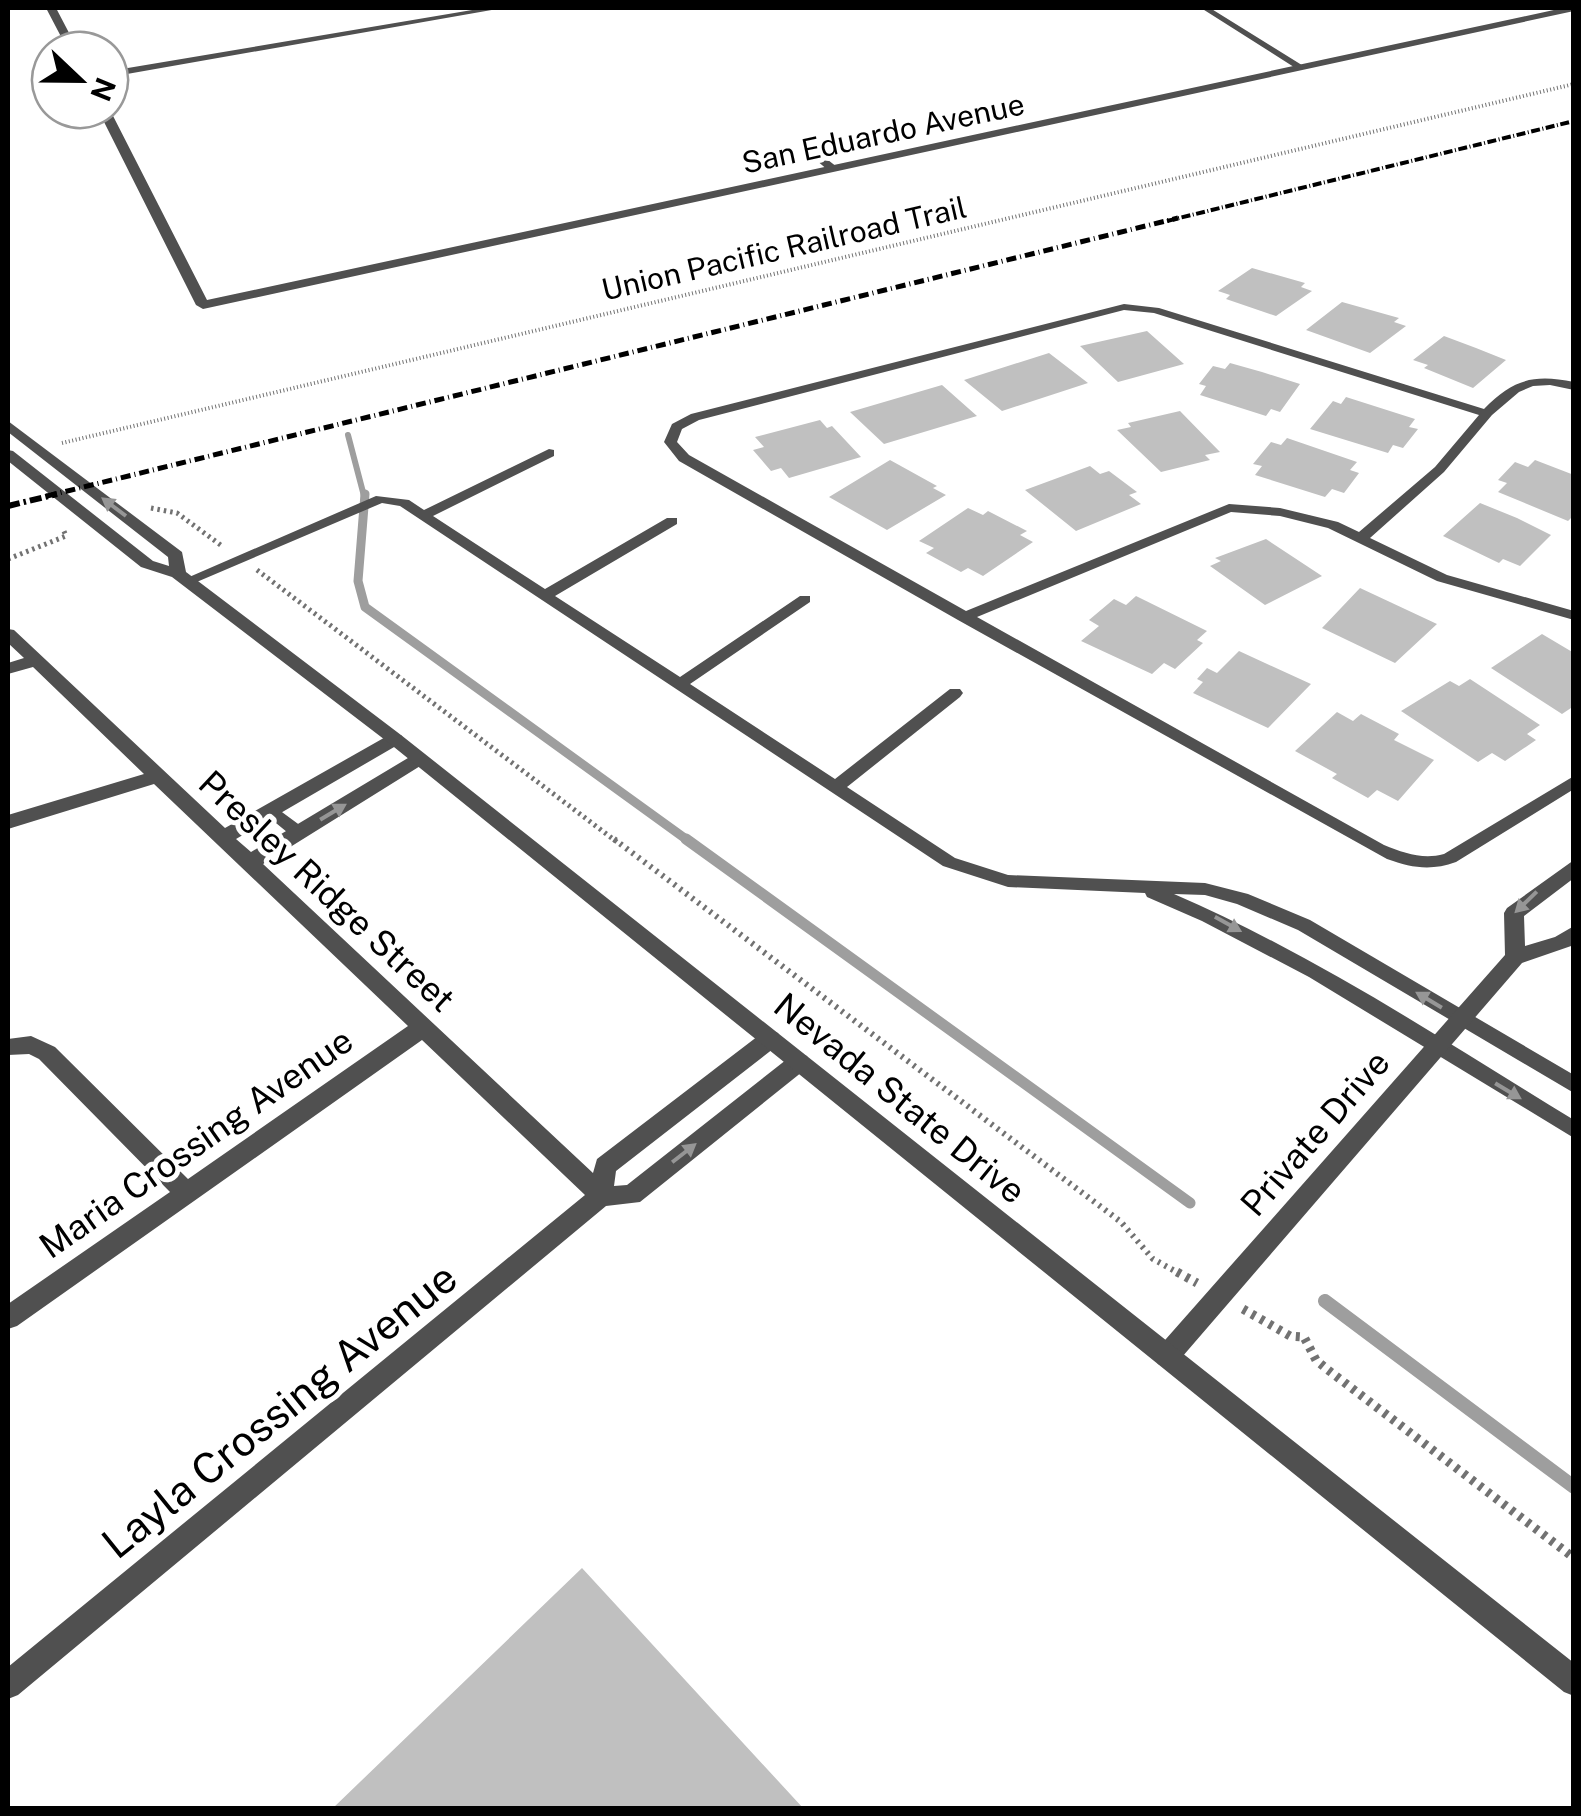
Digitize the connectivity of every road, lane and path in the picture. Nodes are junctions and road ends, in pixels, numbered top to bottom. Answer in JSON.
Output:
{"nodes":[{"id":1,"x":498,"y":8,"type":"edge"},
{"id":2,"x":1205,"y":8,"type":"edge"},
{"id":3,"x":1574,"y":8,"type":"edge"},
{"id":4,"x":1300,"y":67,"type":"junction"},
{"id":5,"x":130,"y":71,"type":"edge"},
{"id":6,"x":1574,"y":84,"type":"edge"},
{"id":7,"x":114,"y":130,"type":"edge"},
{"id":8,"x":859,"y":138,"type":"dead end"},
{"id":9,"x":832,"y":169,"type":"junction"},
{"id":10,"x":1574,"y":386,"type":"edge"},
{"id":11,"x":1485,"y":413,"type":"junction"},
{"id":12,"x":8,"y":426,"type":"edge"},
{"id":13,"x":41,"y":452,"type":"junction"},
{"id":14,"x":549,"y":453,"type":"dead end"},
{"id":15,"x":8,"y":454,"type":"edge"},
{"id":16,"x":177,"y":514,"type":"dead end"},
{"id":17,"x":426,"y":515,"type":"junction"},
{"id":18,"x":672,"y":521,"type":"dead end"},
{"id":19,"x":55,"y":522,"type":"dead end"},
{"id":20,"x":1361,"y":538,"type":"junction"},
{"id":21,"x":239,"y":558,"type":"junction"},
{"id":22,"x":8,"y":559,"type":"edge"},
{"id":23,"x":182,"y":578,"type":"junction"},
{"id":24,"x":546,"y":595,"type":"junction"},
{"id":25,"x":805,"y":598,"type":"dead end"},
{"id":26,"x":1574,"y":616,"type":"edge"},
{"id":27,"x":964,"y":617,"type":"junction"},
{"id":28,"x":8,"y":634,"type":"edge"},
{"id":29,"x":34,"y":661,"type":"junction"},
{"id":30,"x":8,"y":668,"type":"edge"},
{"id":31,"x":679,"y":684,"type":"junction"},
{"id":32,"x":955,"y":692,"type":"dead end"},
{"id":33,"x":395,"y":739,"type":"junction"},
{"id":34,"x":419,"y":760,"type":"junction"},
{"id":35,"x":158,"y":776,"type":"junction"},
{"id":36,"x":1574,"y":781,"type":"edge"},
{"id":37,"x":834,"y":788,"type":"junction"},
{"id":38,"x":271,"y":810,"type":"junction"},
{"id":39,"x":8,"y":822,"type":"edge"},
{"id":40,"x":298,"y":833,"type":"junction"},
{"id":41,"x":224,"y":838,"type":"junction"},
{"id":42,"x":250,"y":862,"type":"junction"},
{"id":43,"x":1574,"y":866,"type":"edge"},
{"id":44,"x":1139,"y":886,"type":"junction"},
{"id":45,"x":1574,"y":933,"type":"edge"},
{"id":46,"x":1515,"y":957,"type":"junction"},
{"id":47,"x":1462,"y":1018,"type":"junction"},
{"id":48,"x":426,"y":1026,"type":"junction"},
{"id":49,"x":770,"y":1039,"type":"junction"},
{"id":50,"x":10,"y":1047,"type":"edge"},
{"id":51,"x":1436,"y":1048,"type":"junction"},
{"id":52,"x":799,"y":1062,"type":"junction"},
{"id":53,"x":1574,"y":1085,"type":"edge"},
{"id":54,"x":1574,"y":1130,"type":"edge"},
{"id":55,"x":186,"y":1193,"type":"junction"},
{"id":56,"x":602,"y":1196,"type":"junction"},
{"id":57,"x":1152,"y":1259,"type":"dead end"},
{"id":58,"x":8,"y":1318,"type":"edge"},
{"id":59,"x":1290,"y":1336,"type":"dead end"},
{"id":60,"x":1166,"y":1356,"type":"junction"},
{"id":61,"x":1574,"y":1558,"type":"edge"},
{"id":62,"x":1574,"y":1682,"type":"edge"},
{"id":63,"x":8,"y":1685,"type":"edge"}],
"edges":[{"from":1,"to":5,"type":"street"},
{"from":2,"to":4,"type":"lane"},
{"from":3,"to":4,"type":"street","name":"San Eduardo Avenue"},
{"from":4,"to":9,"type":"street","name":"San Eduardo Avenue"},
{"from":6,"to":13,"type":"path","name":"Union Pacific Railroad Trail"},
{"from":7,"to":9,"type":"street","name":"San Eduardo Avenue"},
{"from":8,"to":9,"type":"lane"},
{"from":10,"to":11,"type":"lane"},
{"from":11,"to":20,"type":"lane"},
{"from":11,"to":27,"type":"lane"},
{"from":12,"to":13,"type":"street","name":"Nevada State Drive"},
{"from":23,"to":13,"type":"street","name":"Nevada State Drive","one_way":true},
{"from":14,"to":17,"type":"lane"},
{"from":15,"to":23,"type":"street","name":"Nevada State Drive"},
{"from":16,"to":21,"type":"path"},
{"from":17,"to":21,"type":"lane"},
{"from":17,"to":24,"type":"lane"},
{"from":18,"to":24,"type":"lane"},
{"from":19,"to":22,"type":"path"},
{"from":20,"to":26,"type":"lane"},
{"from":20,"to":27,"type":"lane"},
{"from":21,"to":23,"type":"lane"},
{"from":21,"to":57,"type":"path"},
{"from":23,"to":33,"type":"street","name":"Nevada State Drive"},
{"from":24,"to":31,"type":"lane"},
{"from":25,"to":31,"type":"lane"},
{"from":27,"to":36,"type":"lane"},
{"from":28,"to":29,"type":"street","name":"Presley Ridge Street"},
{"from":29,"to":30,"type":"street"},
{"from":29,"to":35,"type":"street","name":"Presley Ridge Street"},
{"from":31,"to":37,"type":"lane"},
{"from":32,"to":37,"type":"lane"},
{"from":33,"to":34,"type":"street","name":"Nevada State Drive"},
{"from":33,"to":38,"type":"street"},
{"from":40,"to":34,"type":"street","one_way":true},
{"from":34,"to":49,"type":"street","name":"Nevada State Drive"},
{"from":35,"to":39,"type":"street"},
{"from":35,"to":41,"type":"street","name":"Presley Ridge Street"},
{"from":37,"to":44,"type":"lane"},
{"from":38,"to":40,"type":"lane"},
{"from":38,"to":41,"type":"street"},
{"from":40,"to":42,"type":"street"},
{"from":41,"to":42,"type":"street","name":"Presley Ridge Street"},
{"from":42,"to":48,"type":"street","name":"Presley Ridge Street"},
{"from":43,"to":46,"type":"street","one_way":true},
{"from":47,"to":44,"type":"lane","one_way":true},
{"from":44,"to":51,"type":"lane","one_way":true},
{"from":45,"to":46,"type":"street"},
{"from":46,"to":47,"type":"street","name":"Private Drive"},
{"from":47,"to":51,"type":"street","name":"Private Drive"},
{"from":47,"to":53,"type":"lane"},
{"from":48,"to":55,"type":"street","name":"Maria Crossing Avenue"},
{"from":48,"to":56,"type":"street","name":"Presley Ridge Street"},
{"from":49,"to":52,"type":"street","name":"Nevada State Drive"},
{"from":49,"to":56,"type":"street","name":"Layla Crossing Avenue"},
{"from":50,"to":55,"type":"street"},
{"from":51,"to":54,"type":"lane","one_way":true},
{"from":51,"to":60,"type":"street","name":"Private Drive"},
{"from":56,"to":52,"type":"street","name":"Layla Crossing Avenue","one_way":true},
{"from":52,"to":60,"type":"street","name":"Nevada State Drive"},
{"from":55,"to":58,"type":"street","name":"Maria Crossing Avenue"},
{"from":56,"to":63,"type":"street","name":"Layla Crossing Avenue"},
{"from":59,"to":61,"type":"path"},
{"from":60,"to":62,"type":"street","name":"Nevada State Drive"}]}
